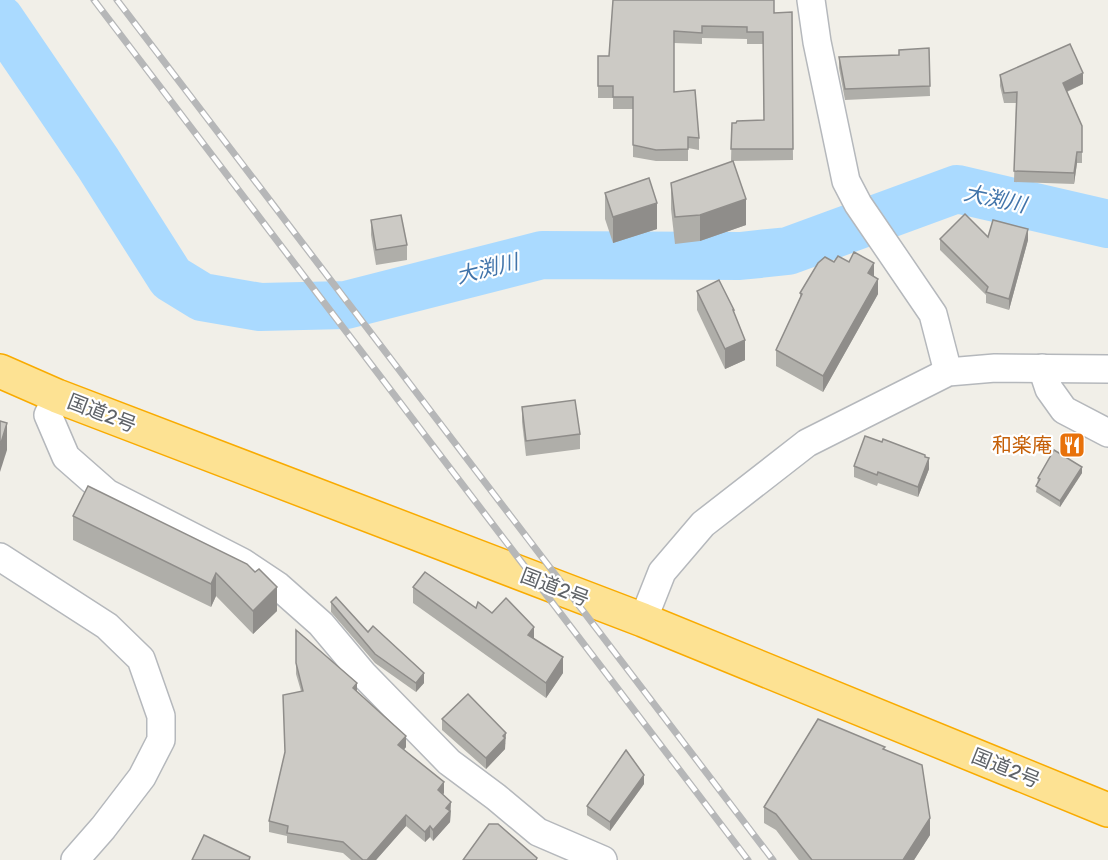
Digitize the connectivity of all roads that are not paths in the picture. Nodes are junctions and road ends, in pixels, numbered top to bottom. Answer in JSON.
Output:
{"nodes":[{"id":1,"x":811,"y":0,"type":"edge"},
{"id":2,"x":1042,"y":368,"type":"junction"},
{"id":3,"x":1108,"y":369,"type":"edge"},
{"id":4,"x":0,"y":371,"type":"edge"},
{"id":5,"x":948,"y":372,"type":"junction"},
{"id":6,"x":57,"y":396,"type":"junction"},
{"id":7,"x":1108,"y":433,"type":"edge"},
{"id":8,"x":0,"y":557,"type":"edge"},
{"id":9,"x":643,"y":620,"type":"junction"},
{"id":10,"x":1108,"y":810,"type":"edge"},
{"id":11,"x":538,"y":832,"type":"junction"},
{"id":12,"x":75,"y":860,"type":"edge"},
{"id":13,"x":552,"y":860,"type":"edge"},
{"id":14,"x":603,"y":860,"type":"edge"}],
"edges":[{"from":1,"to":5,"type":"street"},
{"from":2,"to":3,"type":"street"},
{"from":2,"to":5,"type":"street"},
{"from":2,"to":7,"type":"street"},
{"from":4,"to":6,"type":"highway","name":"国道2号"},
{"from":5,"to":9,"type":"street"},
{"from":6,"to":9,"type":"highway","name":"国道2号"},
{"from":6,"to":11,"type":"street"},
{"from":8,"to":12,"type":"street"},
{"from":9,"to":10,"type":"highway","name":"国道2号"},
{"from":11,"to":13,"type":"street"},
{"from":11,"to":14,"type":"street"}]}
